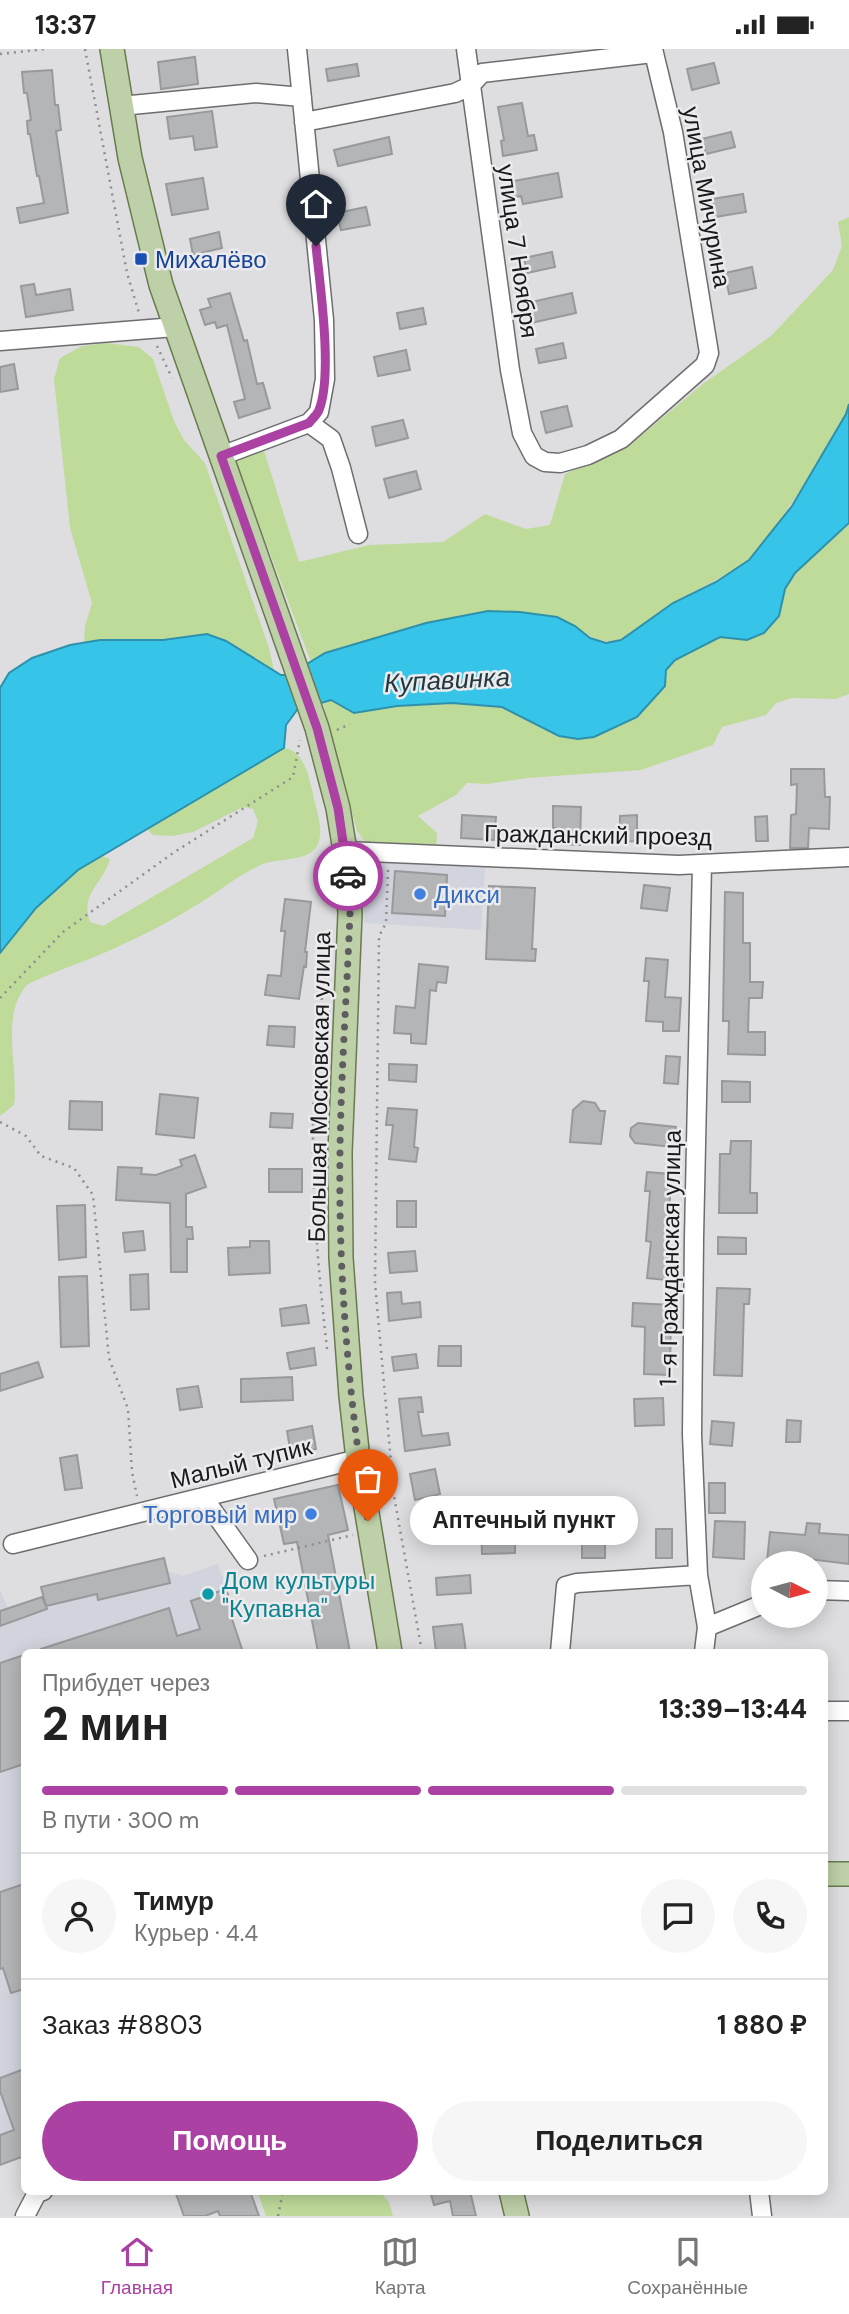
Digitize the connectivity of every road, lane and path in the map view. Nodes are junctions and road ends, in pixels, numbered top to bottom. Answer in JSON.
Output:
{"nodes":[{"id":1,"x":45,"y":49,"type":"edge"},
{"id":2,"x":112,"y":49,"type":"edge"},
{"id":3,"x":297,"y":49,"type":"edge"},
{"id":4,"x":466,"y":49,"type":"edge"},
{"id":5,"x":653,"y":51,"type":"edge"},
{"id":6,"x":0,"y":54,"type":"edge"},
{"id":7,"x":470,"y":86,"type":"junction"},
{"id":8,"x":302,"y":97,"type":"junction"},
{"id":9,"x":121,"y":107,"type":"junction"},
{"id":10,"x":304,"y":122,"type":"junction"},
{"id":11,"x":175,"y":327,"type":"junction"},
{"id":12,"x":0,"y":341,"type":"edge"},
{"id":13,"x":309,"y":423,"type":"junction"},
{"id":14,"x":221,"y":456,"type":"junction"},
{"id":15,"x":534,"y":456,"type":"joint"},
{"id":16,"x":358,"y":534,"type":"dead end"},
{"id":17,"x":350,"y":724,"type":"dead end"},
{"id":18,"x":317,"y":731,"type":"junction"},
{"id":19,"x":345,"y":851,"type":"junction"},
{"id":20,"x":388,"y":853,"type":"junction"},
{"id":21,"x":849,"y":857,"type":"edge"},
{"id":22,"x":702,"y":864,"type":"junction"},
{"id":23,"x":0,"y":998,"type":"edge"},
{"id":24,"x":0,"y":1122,"type":"edge"},
{"id":25,"x":358,"y":1459,"type":"junction"},
{"id":26,"x":203,"y":1497,"type":"junction"},
{"id":27,"x":140,"y":1513,"type":"junction"},
{"id":28,"x":353,"y":1535,"type":"dead end"},
{"id":29,"x":13,"y":1544,"type":"dead end"},
{"id":30,"x":248,"y":1560,"type":"joint"},
{"id":31,"x":698,"y":1575,"type":"junction"},
{"id":32,"x":828,"y":1590,"type":"edge"},
{"id":33,"x":849,"y":1591,"type":"edge"},
{"id":34,"x":751,"y":1609,"type":"edge"},
{"id":35,"x":706,"y":1627,"type":"junction"},
{"id":36,"x":390,"y":1649,"type":"edge"},
{"id":37,"x":421,"y":1649,"type":"edge"},
{"id":38,"x":560,"y":1649,"type":"edge"},
{"id":39,"x":704,"y":1649,"type":"edge"},
{"id":40,"x":828,"y":1711,"type":"edge"},
{"id":41,"x":849,"y":1711,"type":"edge"},
{"id":42,"x":828,"y":1874,"type":"edge"},
{"id":43,"x":849,"y":1874,"type":"edge"},
{"id":44,"x":36,"y":2195,"type":"edge"},
{"id":45,"x":282,"y":2195,"type":"edge"},
{"id":46,"x":513,"y":2195,"type":"edge"},
{"id":47,"x":759,"y":2195,"type":"edge"},
{"id":48,"x":25,"y":2216,"type":"edge"},
{"id":49,"x":278,"y":2216,"type":"edge"},
{"id":50,"x":517,"y":2216,"type":"edge"},
{"id":51,"x":762,"y":2216,"type":"edge"}],
"edges":[{"from":1,"to":6,"type":"path"},
{"from":2,"to":9,"type":"main road","name":"Большая Московская улица"},
{"from":3,"to":8,"type":"street"},
{"from":4,"to":7,"type":"street","name":"улица 7 Ноября"},
{"from":5,"to":7,"type":"street"},
{"from":5,"to":15,"type":"street","name":"улица Мичурина"},
{"from":7,"to":10,"type":"street"},
{"from":7,"to":15,"type":"street","name":"улица 7 Ноября"},
{"from":8,"to":9,"type":"street"},
{"from":8,"to":10,"type":"street"},
{"from":9,"to":11,"type":"main road","name":"Большая Московская улица"},
{"from":10,"to":13,"type":"street"},
{"from":11,"to":12,"type":"street"},
{"from":11,"to":14,"type":"main road","name":"Большая Московская улица"},
{"from":13,"to":14,"type":"street"},
{"from":13,"to":16,"type":"street"},
{"from":14,"to":18,"type":"main road","name":"Большая Московская улица"},
{"from":17,"to":18,"type":"path"},
{"from":18,"to":19,"type":"main road","name":"Большая Московская улица"},
{"from":18,"to":23,"type":"path"},
{"from":19,"to":20,"type":"street","name":"Гражданский проезд"},
{"from":19,"to":25,"type":"main road","name":"Большая Московская улица"},
{"from":20,"to":22,"type":"street","name":"Гражданский проезд"},
{"from":20,"to":37,"type":"path"},
{"from":21,"to":22,"type":"street","name":"Гражданский проезд"},
{"from":22,"to":31,"type":"street","name":"1-я Гражданская улица"},
{"from":24,"to":27,"type":"path"},
{"from":25,"to":26,"type":"street","name":"Малый тупик"},
{"from":25,"to":36,"type":"main road","name":"Большая Московская улица"},
{"from":26,"to":27,"type":"street","name":"Малый тупик"},
{"from":26,"to":30,"type":"street"},
{"from":27,"to":29,"type":"street","name":"Малый тупик"},
{"from":28,"to":30,"type":"path"},
{"from":31,"to":35,"type":"street","name":"1-я Гражданская улица"},
{"from":31,"to":38,"type":"street"},
{"from":32,"to":33,"type":"street"},
{"from":34,"to":35,"type":"street"},
{"from":35,"to":39,"type":"street","name":"1-я Гражданская улица"},
{"from":40,"to":41,"type":"street"},
{"from":42,"to":43,"type":"main road"},
{"from":44,"to":48,"type":"street"},
{"from":45,"to":49,"type":"path"},
{"from":46,"to":50,"type":"main road"},
{"from":47,"to":51,"type":"street"}]}
